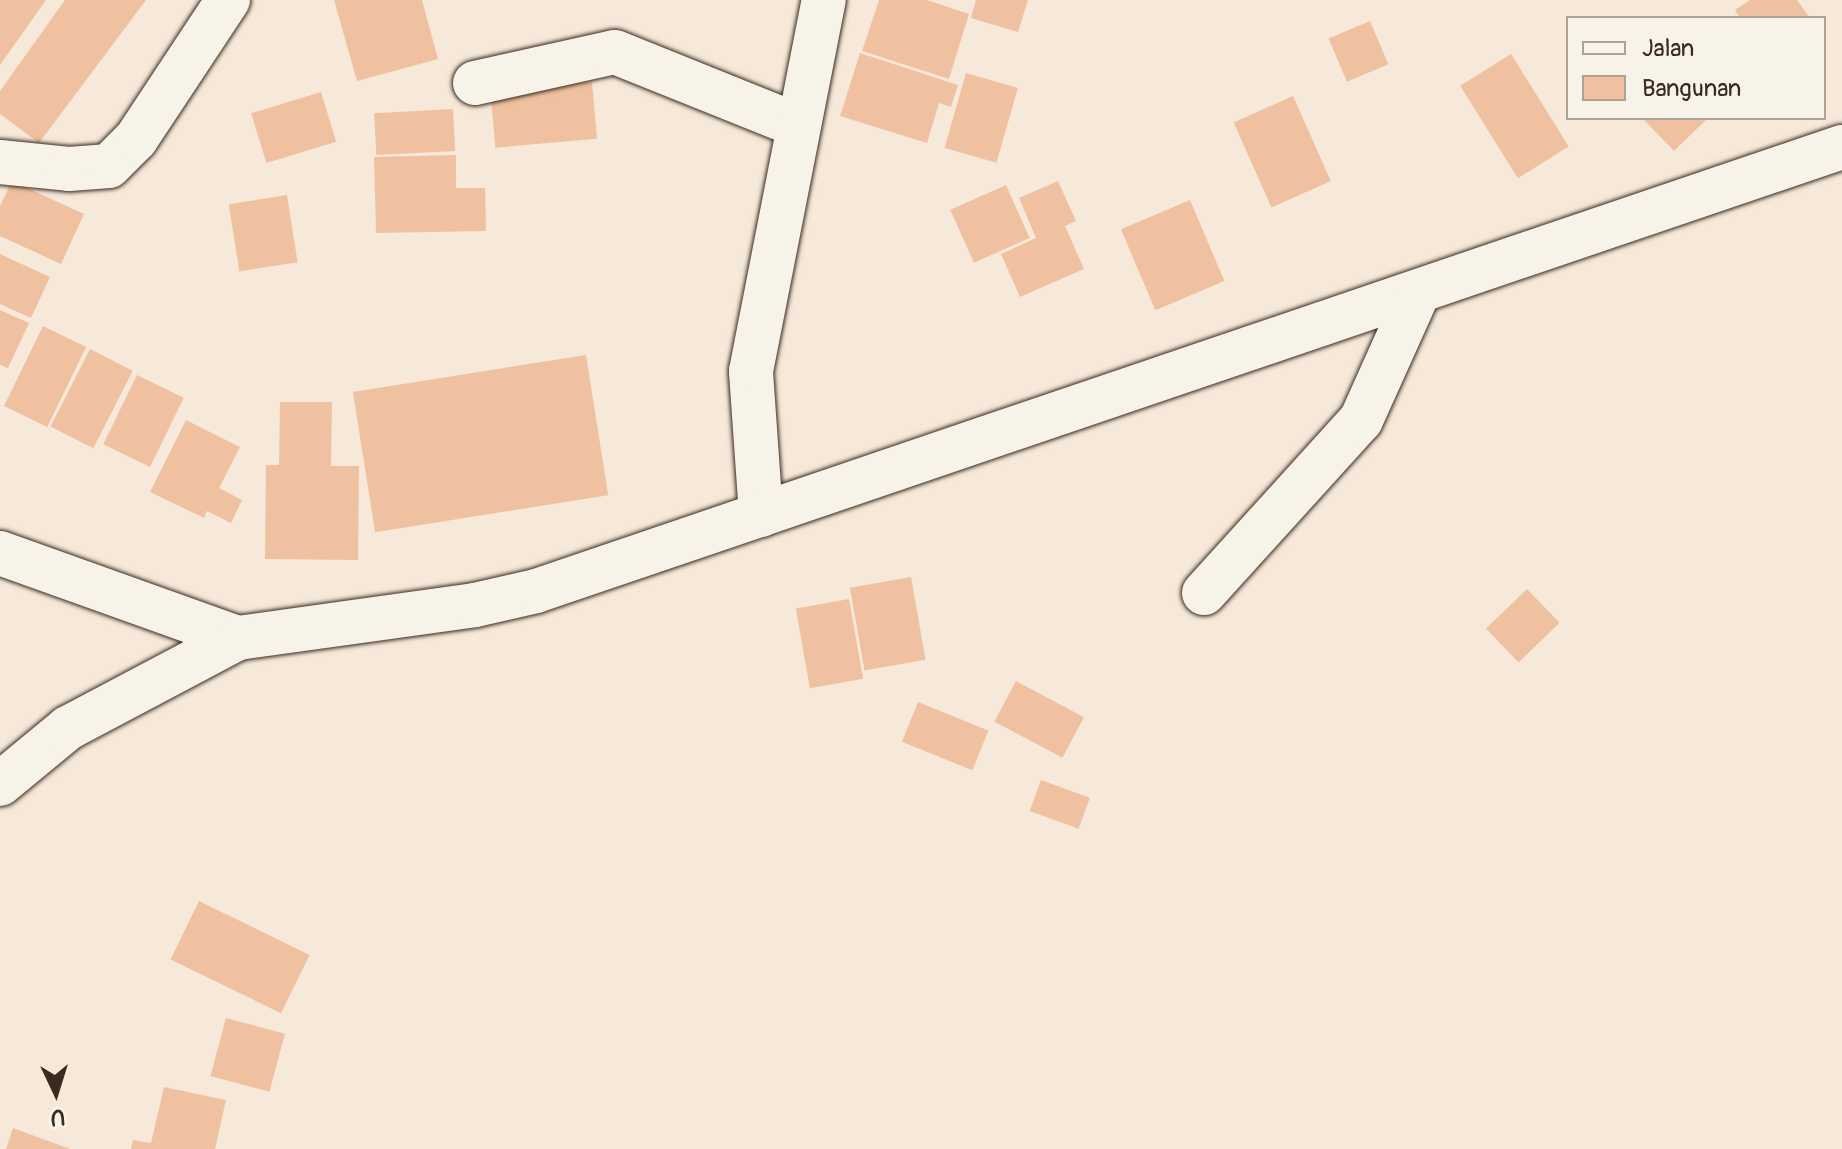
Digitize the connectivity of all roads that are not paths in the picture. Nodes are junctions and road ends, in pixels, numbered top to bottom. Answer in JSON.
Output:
{"nodes":[{"id":1,"x":228,"y":0,"type":"edge"},
{"id":2,"x":824,"y":0,"type":"edge"},
{"id":3,"x":475,"y":83,"type":"dead end"},
{"id":4,"x":797,"y":125,"type":"junction"},
{"id":5,"x":1842,"y":147,"type":"edge"},
{"id":6,"x":0,"y":162,"type":"edge"},
{"id":7,"x":1419,"y":291,"type":"junction"},
{"id":8,"x":761,"y":515,"type":"junction"},
{"id":9,"x":0,"y":553,"type":"edge"},
{"id":10,"x":1204,"y":593,"type":"dead end"},
{"id":11,"x":238,"y":638,"type":"junction"},
{"id":12,"x":0,"y":784,"type":"edge"}],
"edges":[{"from":1,"to":6,"type":"street"},
{"from":2,"to":4,"type":"street"},
{"from":3,"to":4,"type":"street"},
{"from":4,"to":8,"type":"street"},
{"from":5,"to":7,"type":"street"},
{"from":7,"to":8,"type":"street"},
{"from":7,"to":10,"type":"street"},
{"from":8,"to":11,"type":"street"},
{"from":9,"to":11,"type":"street"},
{"from":11,"to":12,"type":"street"}]}
